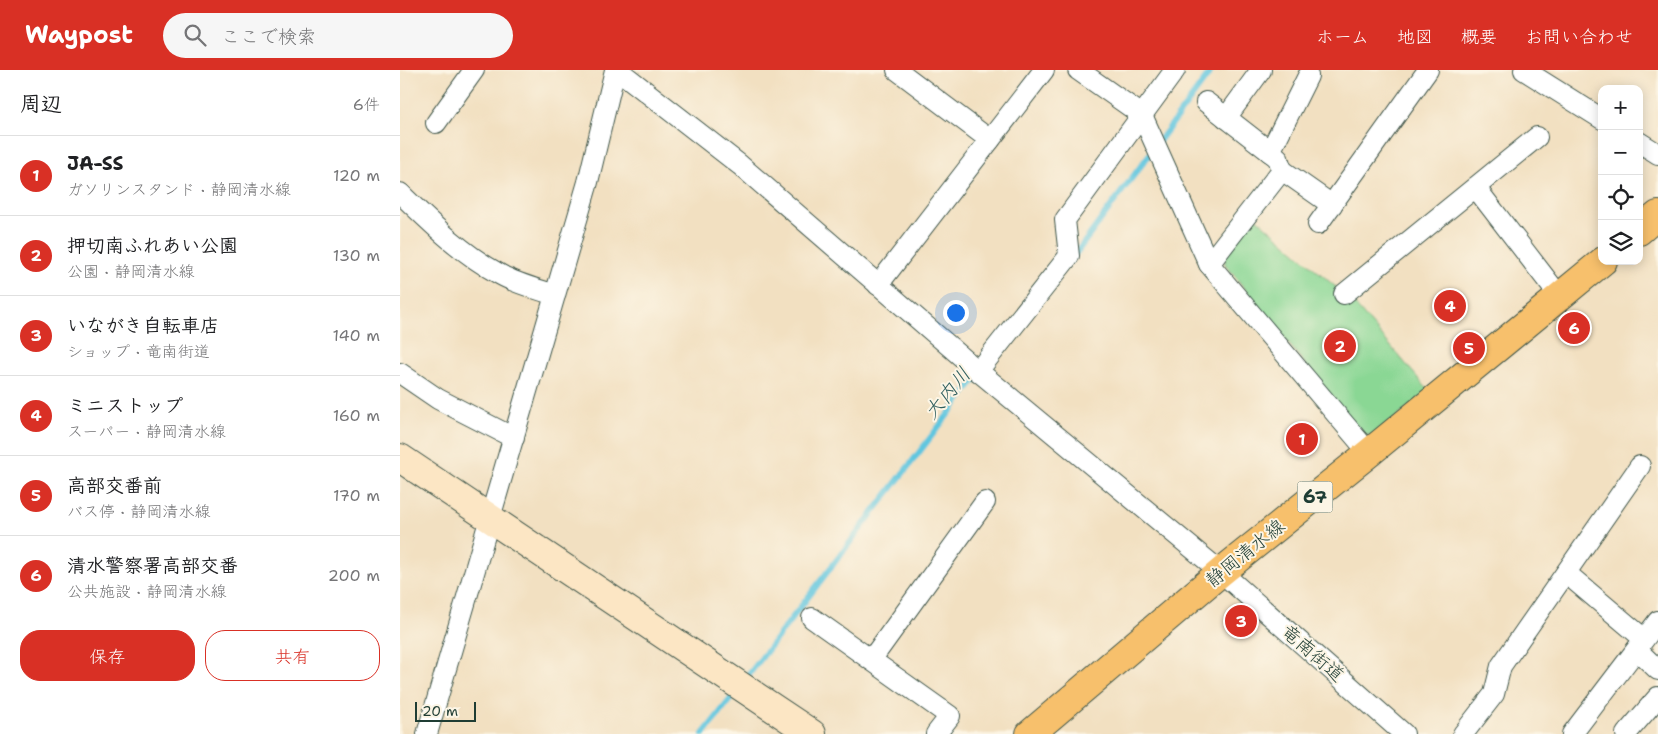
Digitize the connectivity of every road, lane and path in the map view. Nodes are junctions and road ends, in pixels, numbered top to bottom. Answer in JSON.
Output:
{"nodes":[{"id":1,"x":474,"y":70,"type":"edge"},
{"id":2,"x":616,"y":70,"type":"edge"},
{"id":3,"x":897,"y":70,"type":"edge"},
{"id":4,"x":1044,"y":70,"type":"edge"},
{"id":5,"x":1078,"y":70,"type":"edge"},
{"id":6,"x":1176,"y":70,"type":"edge"},
{"id":7,"x":1261,"y":70,"type":"edge"},
{"id":8,"x":1428,"y":70,"type":"edge"},
{"id":9,"x":1524,"y":70,"type":"edge"},
{"id":10,"x":1308,"y":76,"type":"dead end"},
{"id":11,"x":1206,"y":102,"type":"dead end"},
{"id":12,"x":1142,"y":115,"type":"junction"},
{"id":13,"x":1598,"y":116,"type":"edge"},
{"id":14,"x":1226,"y":118,"type":"junction"},
{"id":15,"x":436,"y":123,"type":"dead end"},
{"id":16,"x":1538,"y":137,"type":"dead end"},
{"id":17,"x":990,"y":140,"type":"junction"},
{"id":18,"x":1643,"y":145,"type":"edge"},
{"id":19,"x":1270,"y":152,"type":"junction"},
{"id":20,"x":1658,"y":154,"type":"edge"},
{"id":21,"x":1282,"y":170,"type":"junction"},
{"id":22,"x":1476,"y":188,"type":"junction"},
{"id":23,"x":400,"y":192,"type":"edge"},
{"id":24,"x":1332,"y":205,"type":"junction"},
{"id":25,"x":1658,"y":215,"type":"edge"},
{"id":26,"x":1318,"y":224,"type":"dead end"},
{"id":27,"x":1643,"y":228,"type":"edge"},
{"id":28,"x":1209,"y":264,"type":"junction"},
{"id":29,"x":1598,"y":264,"type":"edge"},
{"id":30,"x":878,"y":285,"type":"junction"},
{"id":31,"x":1344,"y":294,"type":"dead end"},
{"id":32,"x":555,"y":295,"type":"junction"},
{"id":33,"x":1560,"y":297,"type":"junction"},
{"id":34,"x":978,"y":371,"type":"junction"},
{"id":35,"x":400,"y":373,"type":"edge"},
{"id":36,"x":514,"y":438,"type":"junction"},
{"id":37,"x":1369,"y":454,"type":"junction"},
{"id":38,"x":400,"y":458,"type":"edge"},
{"id":39,"x":1640,"y":466,"type":"dead end"},
{"id":40,"x":985,"y":502,"type":"dead end"},
{"id":41,"x":490,"y":518,"type":"junction"},
{"id":42,"x":1221,"y":572,"type":"junction"},
{"id":43,"x":1566,"y":573,"type":"junction"},
{"id":44,"x":812,"y":618,"type":"dead end"},
{"id":45,"x":1658,"y":621,"type":"edge"},
{"id":46,"x":1640,"y":644,"type":"junction"},
{"id":47,"x":871,"y":660,"type":"junction"},
{"id":48,"x":1658,"y":670,"type":"edge"},
{"id":49,"x":1658,"y":697,"type":"edge"},
{"id":50,"x":427,"y":734,"type":"edge"},
{"id":51,"x":812,"y":734,"type":"edge"},
{"id":52,"x":936,"y":734,"type":"edge"},
{"id":53,"x":1030,"y":734,"type":"edge"},
{"id":54,"x":1404,"y":734,"type":"edge"},
{"id":55,"x":1463,"y":734,"type":"edge"},
{"id":56,"x":1572,"y":734,"type":"edge"},
{"id":57,"x":1626,"y":734,"type":"edge"}],
"edges":[{"from":1,"to":15,"type":"street"},
{"from":2,"to":30,"type":"street","name":"竜南街道"},
{"from":2,"to":32,"type":"street"},
{"from":3,"to":17,"type":"street"},
{"from":4,"to":17,"type":"street"},
{"from":5,"to":12,"type":"street"},
{"from":6,"to":12,"type":"street"},
{"from":7,"to":14,"type":"street"},
{"from":8,"to":24,"type":"street"},
{"from":9,"to":13,"type":"street"},
{"from":10,"to":19,"type":"street"},
{"from":11,"to":14,"type":"street"},
{"from":12,"to":28,"type":"street"},
{"from":12,"to":34,"type":"street"},
{"from":14,"to":19,"type":"street"},
{"from":16,"to":22,"type":"street"},
{"from":17,"to":30,"type":"street"},
{"from":18,"to":20,"type":"street"},
{"from":19,"to":21,"type":"street"},
{"from":21,"to":24,"type":"street"},
{"from":21,"to":28,"type":"street"},
{"from":22,"to":31,"type":"street"},
{"from":22,"to":33,"type":"street"},
{"from":23,"to":32,"type":"street"},
{"from":24,"to":26,"type":"street"},
{"from":25,"to":27,"type":"main road"},
{"from":28,"to":37,"type":"street"},
{"from":29,"to":33,"type":"main road","name":"静岡清水線","number":"67"},
{"from":30,"to":34,"type":"street","name":"竜南街道"},
{"from":32,"to":36,"type":"street"},
{"from":33,"to":37,"type":"main road","name":"静岡清水線","number":"67"},
{"from":34,"to":42,"type":"street","name":"竜南街道"},
{"from":35,"to":36,"type":"street"},
{"from":36,"to":41,"type":"street"},
{"from":37,"to":42,"type":"main road","name":"静岡清水線","number":"67"},
{"from":38,"to":41,"type":"street"},
{"from":39,"to":43,"type":"street"},
{"from":40,"to":47,"type":"street"},
{"from":41,"to":50,"type":"street"},
{"from":41,"to":51,"type":"street"},
{"from":42,"to":53,"type":"main road","name":"静岡清水線","number":"67"},
{"from":42,"to":54,"type":"street","name":"竜南街道"},
{"from":43,"to":46,"type":"street"},
{"from":43,"to":55,"type":"street"},
{"from":44,"to":47,"type":"street"},
{"from":45,"to":46,"type":"street"},
{"from":46,"to":48,"type":"street"},
{"from":46,"to":56,"type":"street"},
{"from":47,"to":52,"type":"street"},
{"from":49,"to":57,"type":"street"}]}
